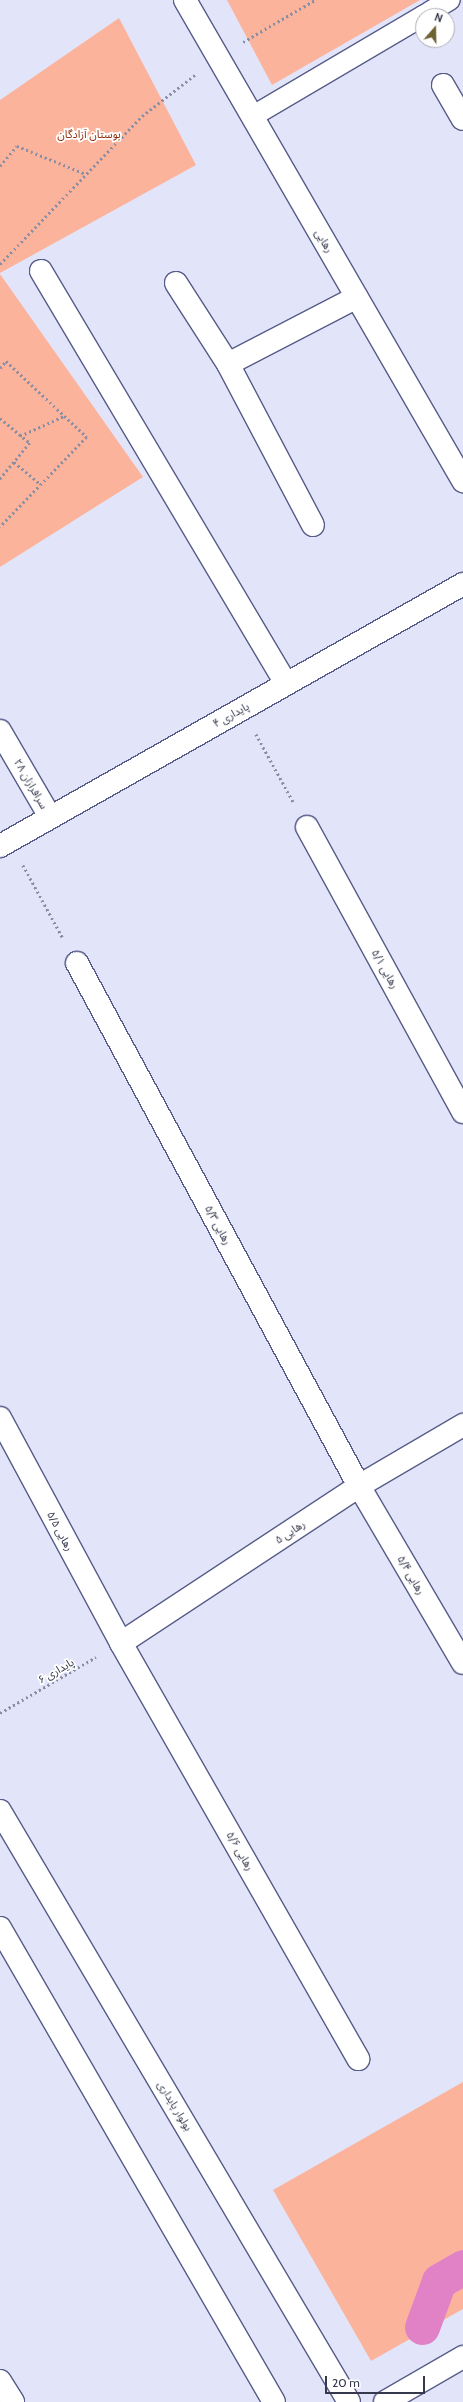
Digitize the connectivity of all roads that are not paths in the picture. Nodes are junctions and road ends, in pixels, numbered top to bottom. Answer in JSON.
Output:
{"nodes":[{"id":1,"x":185,"y":0,"type":"edge"},
{"id":2,"x":450,"y":0,"type":"edge"},
{"id":3,"x":436,"y":8,"type":"edge"},
{"id":4,"x":415,"y":21,"type":"edge"},
{"id":5,"x":443,"y":85,"type":"dead end"},
{"id":6,"x":252,"y":116,"type":"junction"},
{"id":7,"x":463,"y":119,"type":"edge"},
{"id":8,"x":41,"y":271,"type":"dead end"},
{"id":9,"x":176,"y":283,"type":"dead end"},
{"id":10,"x":357,"y":297,"type":"junction"},
{"id":11,"x":228,"y":364,"type":"junction"},
{"id":12,"x":463,"y":481,"type":"edge"},
{"id":13,"x":313,"y":525,"type":"dead end"},
{"id":14,"x":463,"y":584,"type":"edge"},
{"id":15,"x":286,"y":684,"type":"junction"},
{"id":16,"x":0,"y":731,"type":"edge"},
{"id":17,"x":50,"y":817,"type":"junction"},
{"id":18,"x":307,"y":827,"type":"road end"},
{"id":19,"x":5,"y":844,"type":"edge"},
{"id":20,"x":77,"y":963,"type":"road end"},
{"id":21,"x":463,"y":1112,"type":"edge"},
{"id":22,"x":0,"y":1418,"type":"edge"},
{"id":23,"x":463,"y":1426,"type":"edge"},
{"id":24,"x":359,"y":1486,"type":"junction"},
{"id":25,"x":121,"y":1643,"type":"junction"},
{"id":26,"x":463,"y":1663,"type":"edge"},
{"id":27,"x":0,"y":1811,"type":"edge"},
{"id":28,"x":0,"y":1928,"type":"edge"},
{"id":29,"x":358,"y":2058,"type":"dead end"},
{"id":30,"x":463,"y":2357,"type":"edge"},
{"id":31,"x":0,"y":2381,"type":"edge"},
{"id":32,"x":13,"y":2402,"type":"edge"},
{"id":33,"x":274,"y":2402,"type":"edge"},
{"id":34,"x":349,"y":2402,"type":"edge"},
{"id":35,"x":385,"y":2402,"type":"edge"}],
"edges":[{"from":1,"to":6,"type":"street","name":"رهایی"},
{"from":2,"to":3,"type":"lane"},
{"from":4,"to":6,"type":"lane"},
{"from":5,"to":7,"type":"street"},
{"from":6,"to":10,"type":"street","name":"رهایی"},
{"from":8,"to":15,"type":"street"},
{"from":9,"to":11,"type":"street"},
{"from":10,"to":11,"type":"street"},
{"from":10,"to":12,"type":"street","name":"رهایی"},
{"from":11,"to":13,"type":"street"},
{"from":14,"to":15,"type":"street","name":"پایداری ۴"},
{"from":15,"to":17,"type":"street","name":"پایداری ۴"},
{"from":16,"to":17,"type":"street","name":"سرافرازان ۲۸"},
{"from":17,"to":19,"type":"street","name":"پایداری ۴"},
{"from":18,"to":21,"type":"street","name":"رهایی ۵/۱"},
{"from":20,"to":24,"type":"street","name":"رهایی ۵/۳"},
{"from":22,"to":25,"type":"street","name":"رهایی ۵/۵"},
{"from":23,"to":24,"type":"street","name":"رهایی ۵"},
{"from":24,"to":25,"type":"street","name":"رهایی ۵"},
{"from":24,"to":26,"type":"street","name":"رهایی ۵/۴"},
{"from":25,"to":29,"type":"street","name":"رهایی ۵/۶"},
{"from":27,"to":34,"type":"street","name":"بولوار پایداری"},
{"from":28,"to":33,"type":"street"},
{"from":30,"to":35,"type":"street"},
{"from":31,"to":32,"type":"street"}]}
